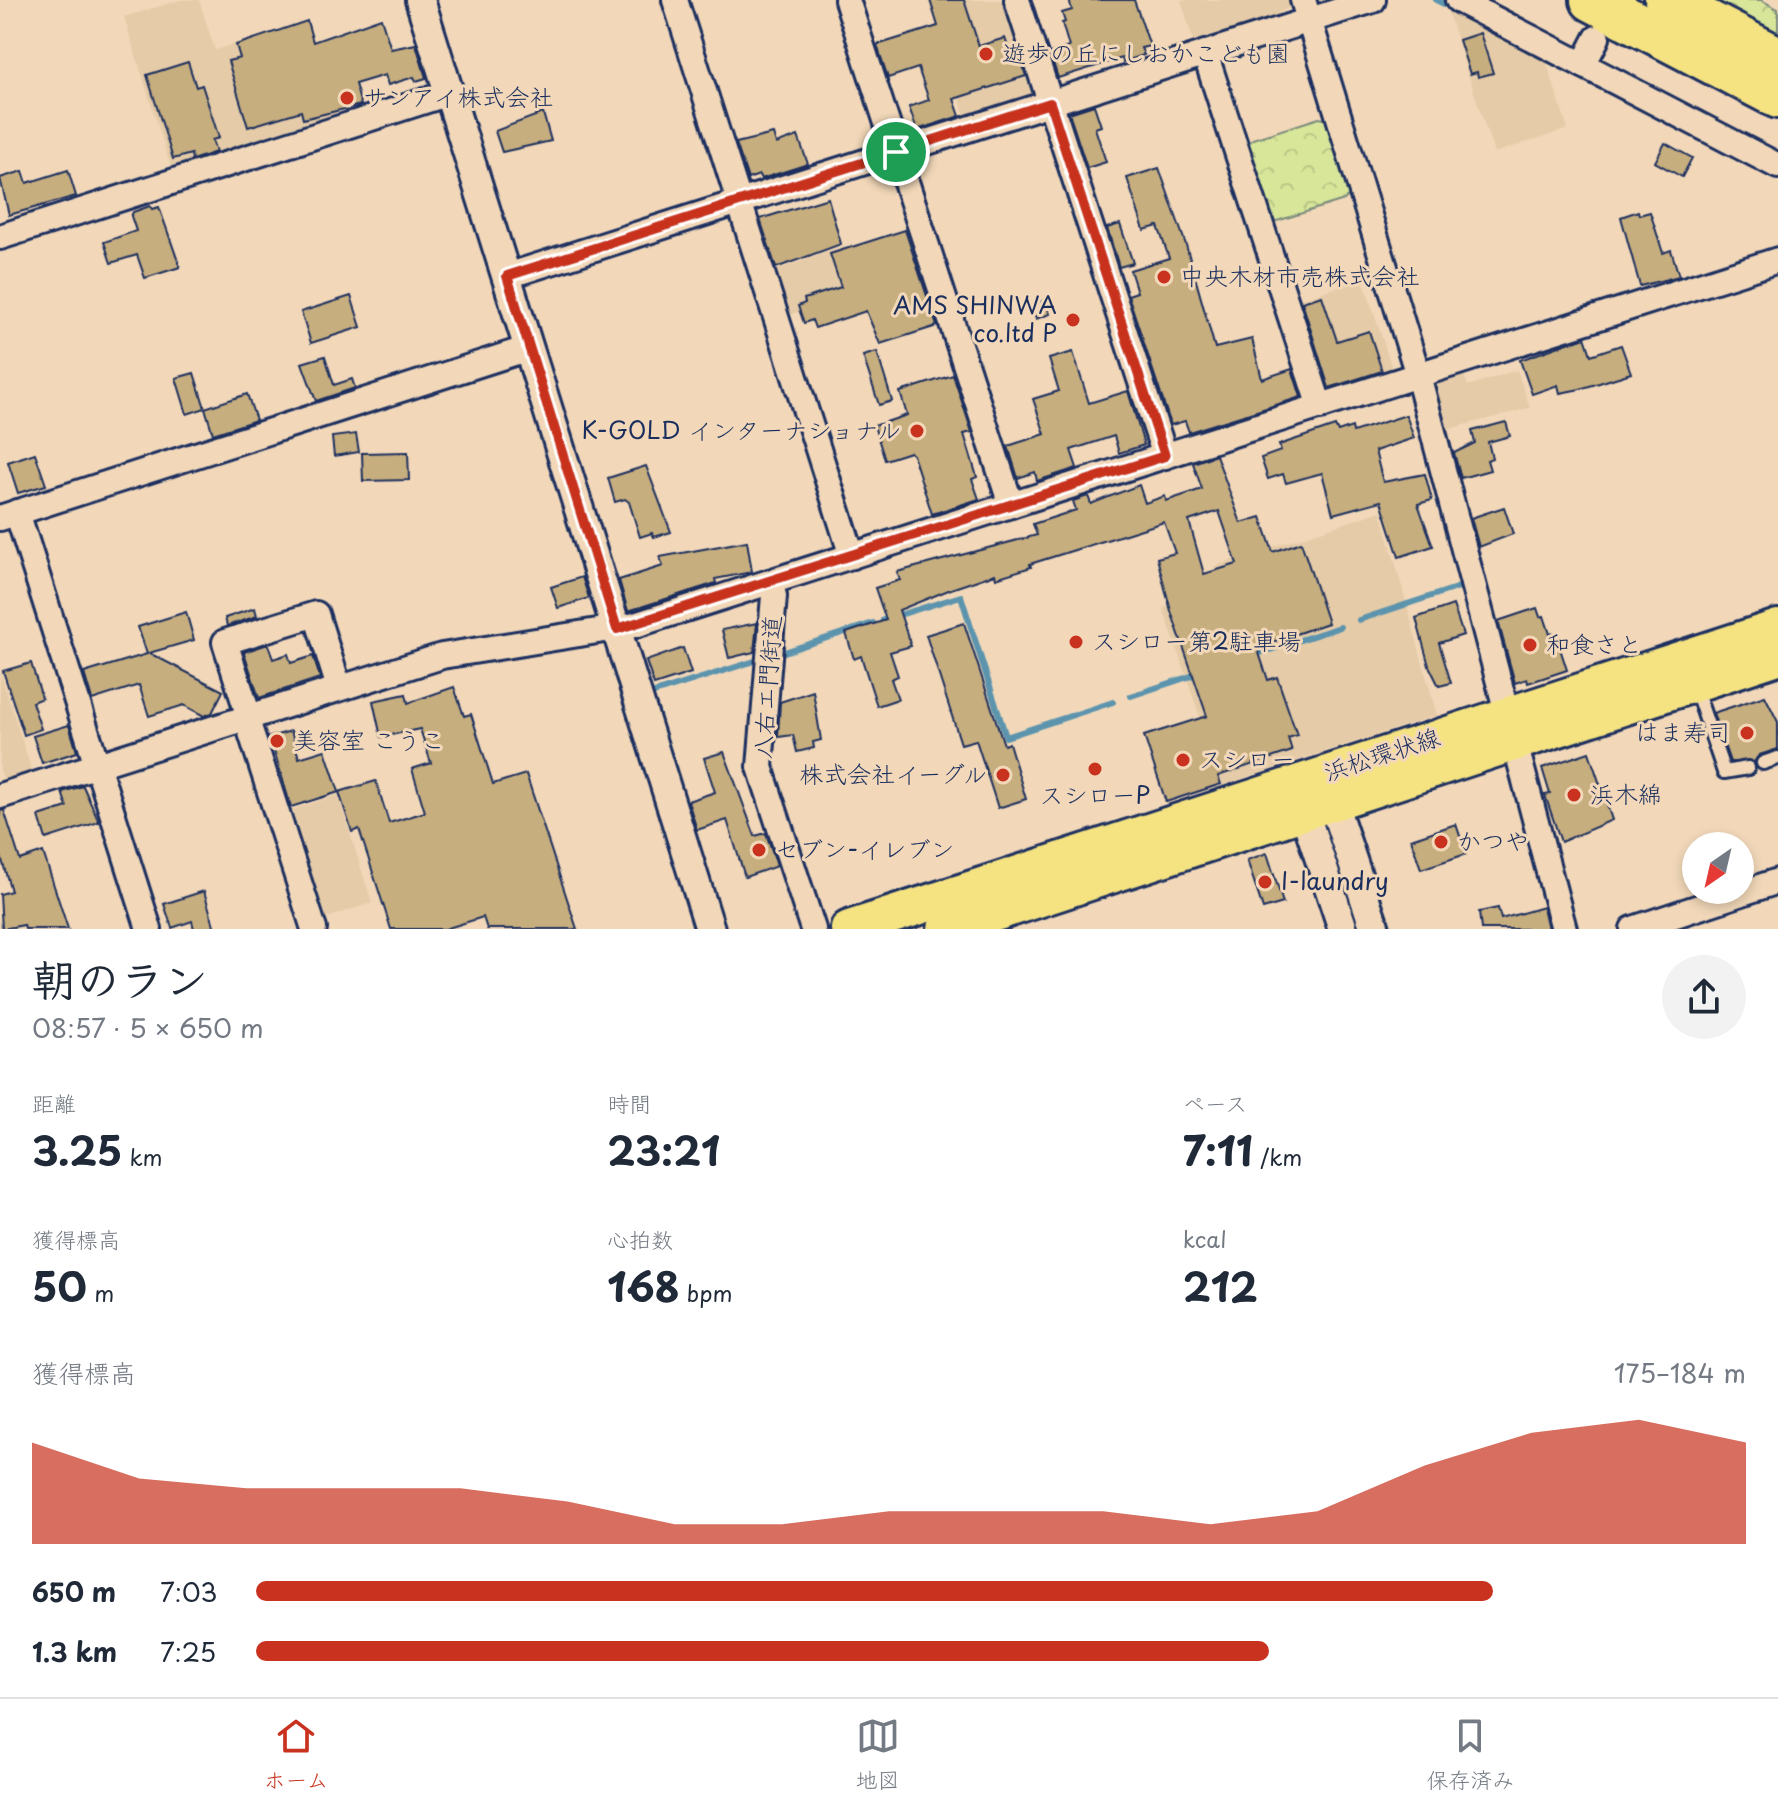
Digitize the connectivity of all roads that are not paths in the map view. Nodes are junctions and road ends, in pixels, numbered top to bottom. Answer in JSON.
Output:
{"nodes":[{"id":1,"x":420,"y":0,"type":"edge"},
{"id":2,"x":675,"y":0,"type":"edge"},
{"id":3,"x":847,"y":0,"type":"edge"},
{"id":4,"x":1017,"y":0,"type":"edge"},
{"id":5,"x":1373,"y":0,"type":"edge"},
{"id":6,"x":1458,"y":0,"type":"edge"},
{"id":7,"x":1666,"y":0,"type":"edge"},
{"id":8,"x":1307,"y":10,"type":"edge"},
{"id":9,"x":1594,"y":19,"type":"edge"},
{"id":10,"x":1205,"y":53,"type":"junction"},
{"id":11,"x":1778,"y":58,"type":"edge"},
{"id":12,"x":1583,"y":65,"type":"junction"},
{"id":13,"x":449,"y":93,"type":"junction"},
{"id":14,"x":1778,"y":97,"type":"edge"},
{"id":15,"x":1050,"y":103,"type":"junction"},
{"id":16,"x":896,"y":152,"type":"junction"},
{"id":17,"x":1778,"y":166,"type":"edge"},
{"id":18,"x":741,"y":202,"type":"junction"},
{"id":19,"x":0,"y":237,"type":"edge"},
{"id":20,"x":1778,"y":260,"type":"edge"},
{"id":21,"x":507,"y":276,"type":"junction"},
{"id":22,"x":529,"y":348,"type":"junction"},
{"id":23,"x":1418,"y":375,"type":"junction"},
{"id":24,"x":1320,"y":407,"type":"junction"},
{"id":25,"x":1165,"y":456,"type":"junction"},
{"id":26,"x":1011,"y":505,"type":"junction"},
{"id":27,"x":8,"y":515,"type":"edge"},
{"id":28,"x":852,"y":556,"type":"junction"},
{"id":29,"x":770,"y":582,"type":"junction"},
{"id":30,"x":1778,"y":628,"type":"edge"},
{"id":31,"x":617,"y":629,"type":"junction"},
{"id":32,"x":1778,"y":656,"type":"edge"},
{"id":33,"x":1694,"y":684,"type":"junction"},
{"id":34,"x":339,"y":688,"type":"junction"},
{"id":35,"x":248,"y":717,"type":"junction"},
{"id":36,"x":1511,"y":728,"type":"junction"},
{"id":37,"x":1778,"y":758,"type":"edge"},
{"id":38,"x":1763,"y":763,"type":"dead end"},
{"id":39,"x":97,"y":765,"type":"junction"},
{"id":40,"x":1748,"y":768,"type":"dead end"},
{"id":41,"x":1314,"y":793,"type":"junction"},
{"id":42,"x":0,"y":796,"type":"edge"},
{"id":43,"x":1778,"y":881,"type":"edge"},
{"id":44,"x":149,"y":929,"type":"edge"},
{"id":45,"x":314,"y":929,"type":"edge"},
{"id":46,"x":710,"y":929,"type":"edge"},
{"id":47,"x":813,"y":929,"type":"edge"},
{"id":48,"x":849,"y":929,"type":"edge"},
{"id":49,"x":946,"y":929,"type":"edge"},
{"id":50,"x":1343,"y":929,"type":"edge"},
{"id":51,"x":1375,"y":929,"type":"edge"},
{"id":52,"x":1564,"y":929,"type":"edge"},
{"id":53,"x":1633,"y":929,"type":"edge"}],
"edges":[{"from":1,"to":13,"type":"street"},
{"from":2,"to":18,"type":"street"},
{"from":3,"to":16,"type":"street"},
{"from":4,"to":15,"type":"street"},
{"from":5,"to":8,"type":"street"},
{"from":6,"to":12,"type":"street"},
{"from":7,"to":11,"type":"highway"},
{"from":8,"to":10,"type":"street"},
{"from":8,"to":23,"type":"street"},
{"from":9,"to":12,"type":"street"},
{"from":9,"to":14,"type":"highway"},
{"from":10,"to":15,"type":"street"},
{"from":10,"to":24,"type":"street"},
{"from":12,"to":17,"type":"street"},
{"from":13,"to":19,"type":"street"},
{"from":13,"to":21,"type":"street"},
{"from":15,"to":16,"type":"street"},
{"from":15,"to":25,"type":"street"},
{"from":16,"to":18,"type":"street"},
{"from":16,"to":26,"type":"street"},
{"from":18,"to":21,"type":"street"},
{"from":18,"to":28,"type":"street"},
{"from":20,"to":23,"type":"street"},
{"from":21,"to":22,"type":"street"},
{"from":22,"to":27,"type":"street"},
{"from":22,"to":31,"type":"street"},
{"from":23,"to":24,"type":"street"},
{"from":23,"to":36,"type":"street"},
{"from":24,"to":25,"type":"street"},
{"from":25,"to":26,"type":"street"},
{"from":26,"to":28,"type":"street"},
{"from":27,"to":39,"type":"street"},
{"from":28,"to":29,"type":"street"},
{"from":29,"to":31,"type":"street"},
{"from":29,"to":47,"type":"street","name":"八右エ門街道"},
{"from":30,"to":36,"type":"main road","name":"浜松環状線"},
{"from":31,"to":34,"type":"street"},
{"from":31,"to":46,"type":"street"},
{"from":32,"to":33,"type":"main road","name":"浜松環状線"},
{"from":33,"to":36,"type":"main road","name":"浜松環状線"},
{"from":33,"to":40,"type":"lane"},
{"from":34,"to":35,"type":"street"},
{"from":34,"to":35,"type":"street"},
{"from":35,"to":39,"type":"street"},
{"from":35,"to":45,"type":"street"},
{"from":36,"to":41,"type":"main road","name":"浜松環状線"},
{"from":36,"to":52,"type":"street"},
{"from":37,"to":38,"type":"lane"},
{"from":39,"to":42,"type":"street"},
{"from":39,"to":44,"type":"street"},
{"from":41,"to":48,"type":"main road","name":"浜松環状線"},
{"from":41,"to":49,"type":"main road","name":"浜松環状線"},
{"from":41,"to":50,"type":"street"},
{"from":41,"to":51,"type":"street"},
{"from":43,"to":53,"type":"street"}]}
